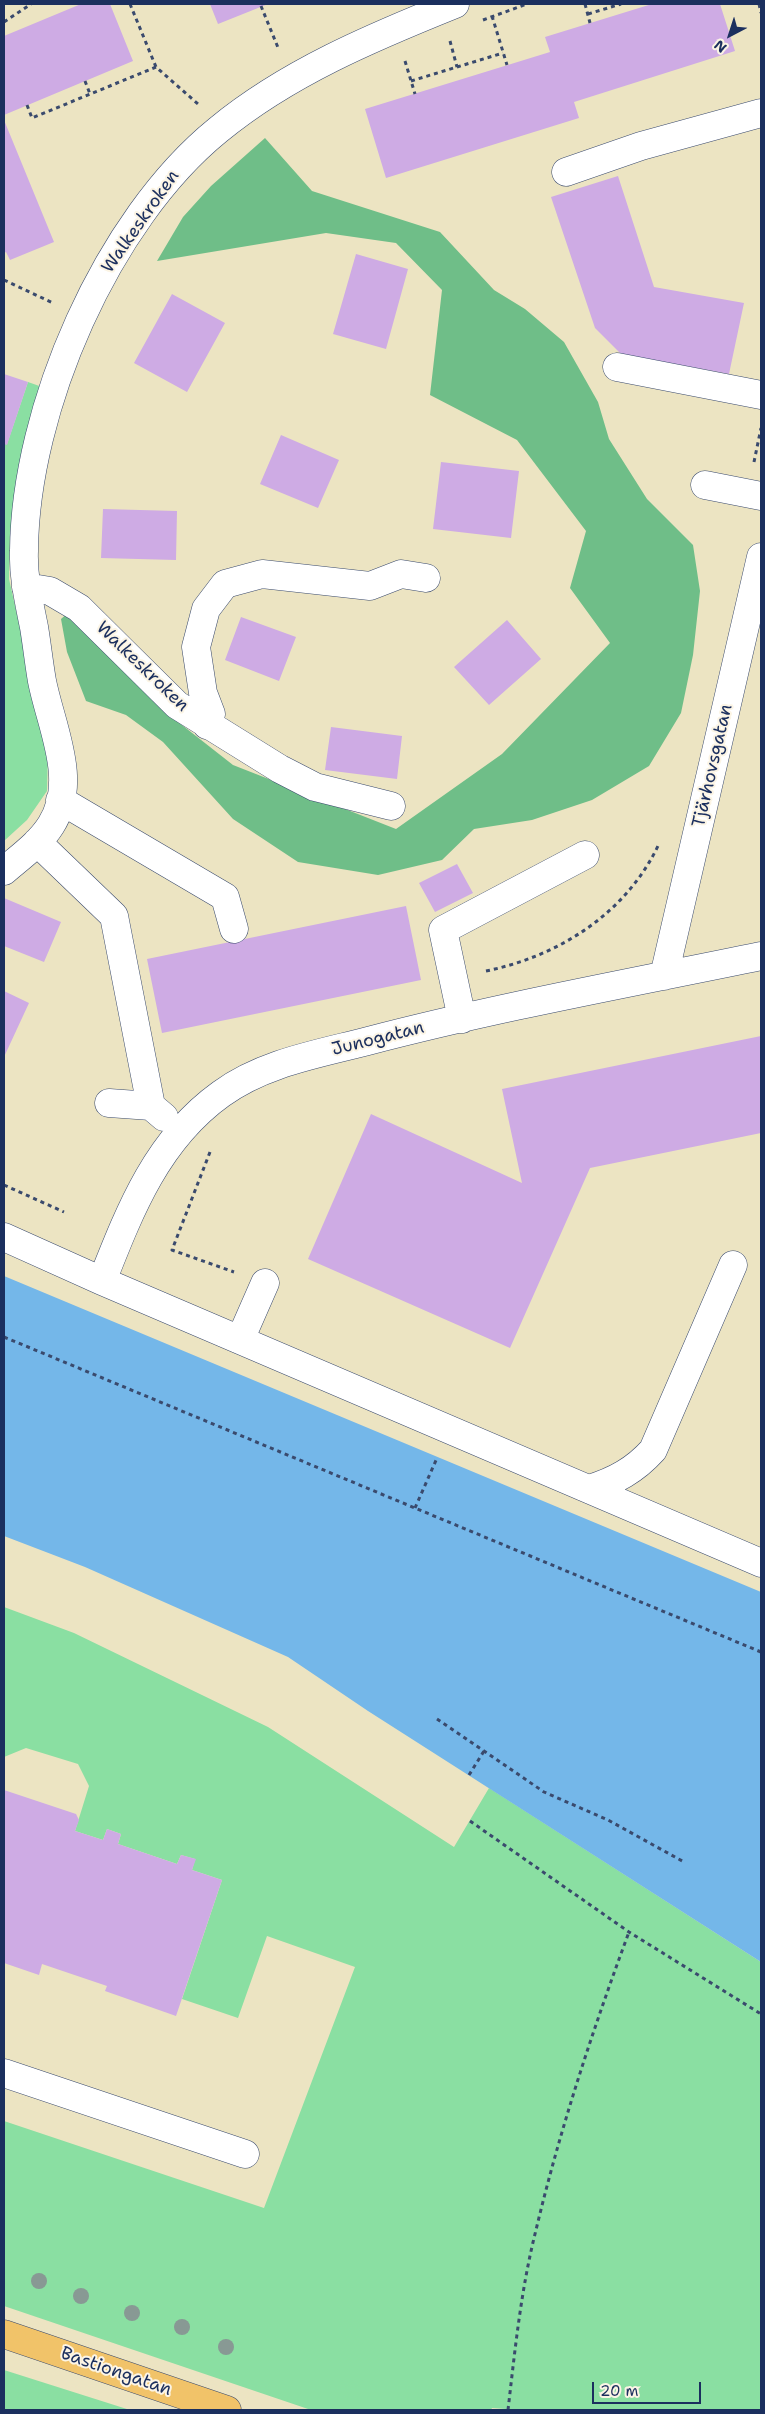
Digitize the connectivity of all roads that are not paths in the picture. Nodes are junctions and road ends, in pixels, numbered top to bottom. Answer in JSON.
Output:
{"nodes":[{"id":1,"x":455,"y":4,"type":"edge"},
{"id":2,"x":761,"y":113,"type":"edge"},
{"id":3,"x":566,"y":172,"type":"dead end"},
{"id":4,"x":617,"y":367,"type":"dead end"},
{"id":5,"x":761,"y":395,"type":"edge"},
{"id":6,"x":705,"y":484,"type":"dead end"},
{"id":7,"x":754,"y":494,"type":"edge"},
{"id":8,"x":761,"y":557,"type":"edge"},
{"id":9,"x":426,"y":578,"type":"dead end"},
{"id":10,"x":26,"y":587,"type":"junction"},
{"id":11,"x":207,"y":725,"type":"junction"},
{"id":12,"x":60,"y":800,"type":"junction"},
{"id":13,"x":391,"y":806,"type":"dead end"},
{"id":14,"x":37,"y":842,"type":"junction"},
{"id":15,"x":585,"y":856,"type":"dead end"},
{"id":16,"x":4,"y":871,"type":"edge"},
{"id":17,"x":234,"y":929,"type":"dead end"},
{"id":18,"x":761,"y":956,"type":"edge"},
{"id":19,"x":664,"y":976,"type":"junction"},
{"id":20,"x":462,"y":1019,"type":"junction"},
{"id":21,"x":109,"y":1103,"type":"dead end"},
{"id":22,"x":151,"y":1106,"type":"junction"},
{"id":23,"x":181,"y":1130,"type":"junction"},
{"id":24,"x":4,"y":1237,"type":"edge"},
{"id":25,"x":734,"y":1265,"type":"dead end"},
{"id":26,"x":102,"y":1281,"type":"junction"},
{"id":27,"x":265,"y":1283,"type":"road end"},
{"id":28,"x":240,"y":1340,"type":"junction"},
{"id":29,"x":589,"y":1490,"type":"junction"},
{"id":30,"x":761,"y":1563,"type":"edge"},
{"id":31,"x":4,"y":2073,"type":"edge"},
{"id":32,"x":245,"y":2154,"type":"dead end"},
{"id":33,"x":4,"y":2334,"type":"edge"},
{"id":34,"x":227,"y":2410,"type":"edge"}],
"edges":[{"from":1,"to":10,"type":"street","name":"Walkeskroken"},
{"from":2,"to":3,"type":"street"},
{"from":4,"to":5,"type":"street"},
{"from":6,"to":7,"type":"street"},
{"from":8,"to":19,"type":"street","name":"Tjärhovsgatan"},
{"from":9,"to":11,"type":"street","name":"Walkeskroken"},
{"from":10,"to":11,"type":"street","name":"Walkeskroken"},
{"from":10,"to":12,"type":"street","name":"Walkeskroken"},
{"from":11,"to":13,"type":"street"},
{"from":12,"to":14,"type":"street","name":"Walkeskroken"},
{"from":12,"to":17,"type":"street"},
{"from":14,"to":16,"type":"street","name":"Walkeskroken"},
{"from":14,"to":22,"type":"street"},
{"from":15,"to":20,"type":"street"},
{"from":18,"to":19,"type":"street","name":"Junogatan"},
{"from":19,"to":20,"type":"street","name":"Junogatan"},
{"from":20,"to":23,"type":"street","name":"Junogatan"},
{"from":21,"to":22,"type":"street"},
{"from":22,"to":23,"type":"street"},
{"from":23,"to":26,"type":"street","name":"Junogatan"},
{"from":24,"to":26,"type":"street"},
{"from":25,"to":29,"type":"street"},
{"from":26,"to":28,"type":"street"},
{"from":27,"to":28,"type":"street"},
{"from":28,"to":29,"type":"street"},
{"from":29,"to":30,"type":"street"},
{"from":31,"to":32,"type":"street"},
{"from":33,"to":34,"type":"main road","name":"Bastiongatan"}]}
